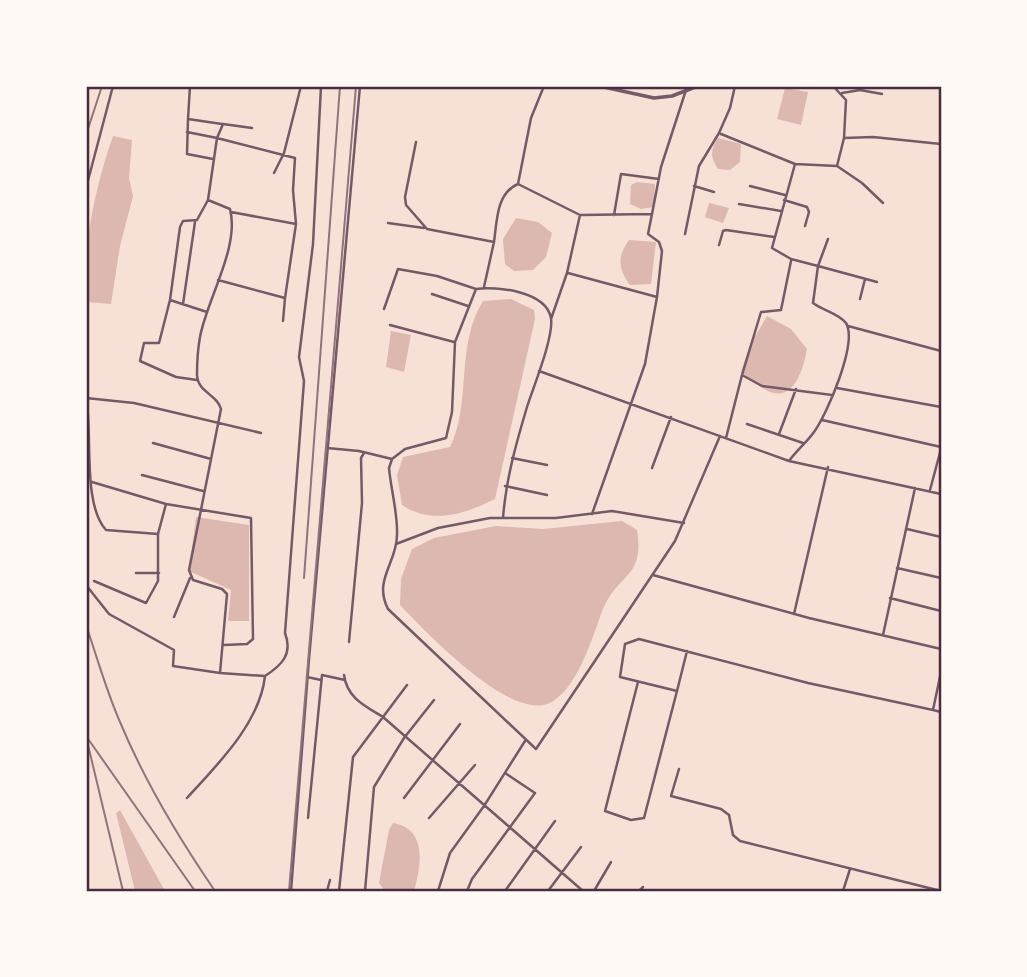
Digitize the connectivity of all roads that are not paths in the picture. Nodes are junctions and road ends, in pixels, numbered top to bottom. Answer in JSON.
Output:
{"nodes":[{"id":1,"x":113,"y":86,"type":"edge"},
{"id":2,"x":190,"y":86,"type":"edge"},
{"id":3,"x":301,"y":86,"type":"edge"},
{"id":4,"x":321,"y":86,"type":"edge"},
{"id":5,"x":360,"y":86,"type":"edge"},
{"id":6,"x":544,"y":86,"type":"edge"},
{"id":7,"x":599,"y":86,"type":"edge"},
{"id":8,"x":698,"y":86,"type":"edge"},
{"id":9,"x":735,"y":86,"type":"edge"},
{"id":10,"x":833,"y":86,"type":"edge"},
{"id":11,"x":686,"y":90,"type":"junction"},
{"id":12,"x":842,"y":93,"type":"junction"},
{"id":13,"x":882,"y":94,"type":"dead end"},
{"id":14,"x":188,"y":118,"type":"junction"},
{"id":15,"x":223,"y":124,"type":"junction"},
{"id":16,"x":252,"y":128,"type":"dead end"},
{"id":17,"x":187,"y":132,"type":"junction"},
{"id":18,"x":719,"y":133,"type":"junction"},
{"id":19,"x":216,"y":138,"type":"junction"},
{"id":20,"x":844,"y":138,"type":"junction"},
{"id":21,"x":416,"y":142,"type":"dead end"},
{"id":22,"x":941,"y":144,"type":"edge"},
{"id":23,"x":284,"y":153,"type":"junction"},
{"id":24,"x":214,"y":159,"type":"junction"},
{"id":25,"x":795,"y":164,"type":"junction"},
{"id":26,"x":837,"y":166,"type":"junction"},
{"id":27,"x":274,"y":173,"type":"dead end"},
{"id":28,"x":659,"y":179,"type":"junction"},
{"id":29,"x":518,"y":184,"type":"junction"},
{"id":30,"x":694,"y":186,"type":"junction"},
{"id":31,"x":750,"y":186,"type":"dead end"},
{"id":32,"x":86,"y":188,"type":"edge"},
{"id":33,"x":714,"y":192,"type":"dead end"},
{"id":34,"x":785,"y":197,"type":"junction"},
{"id":35,"x":208,"y":200,"type":"junction"},
{"id":36,"x":883,"y":203,"type":"dead end"},
{"id":37,"x":739,"y":204,"type":"dead end"},
{"id":38,"x":231,"y":212,"type":"junction"},
{"id":39,"x":781,"y":212,"type":"junction"},
{"id":40,"x":652,"y":214,"type":"junction"},
{"id":41,"x":580,"y":215,"type":"junction"},
{"id":42,"x":614,"y":215,"type":"junction"},
{"id":43,"x":195,"y":222,"type":"junction"},
{"id":44,"x":388,"y":223,"type":"dead end"},
{"id":45,"x":296,"y":224,"type":"junction"},
{"id":46,"x":805,"y":226,"type":"dead end"},
{"id":47,"x":427,"y":229,"type":"junction"},
{"id":48,"x":685,"y":234,"type":"dead end"},
{"id":49,"x":774,"y":237,"type":"junction"},
{"id":50,"x":828,"y":239,"type":"dead end"},
{"id":51,"x":494,"y":242,"type":"junction"},
{"id":52,"x":719,"y":245,"type":"dead end"},
{"id":53,"x":791,"y":259,"type":"junction"},
{"id":54,"x":818,"y":266,"type":"junction"},
{"id":55,"x":567,"y":273,"type":"junction"},
{"id":56,"x":865,"y":279,"type":"junction"},
{"id":57,"x":218,"y":280,"type":"junction"},
{"id":58,"x":877,"y":282,"type":"dead end"},
{"id":59,"x":484,"y":288,"type":"junction"},
{"id":60,"x":475,"y":289,"type":"junction"},
{"id":61,"x":432,"y":294,"type":"dead end"},
{"id":62,"x":657,"y":297,"type":"junction"},
{"id":63,"x":285,"y":298,"type":"junction"},
{"id":64,"x":860,"y":299,"type":"dead end"},
{"id":65,"x":170,"y":300,"type":"junction"},
{"id":66,"x":183,"y":304,"type":"junction"},
{"id":67,"x":468,"y":306,"type":"junction"},
{"id":68,"x":384,"y":309,"type":"dead end"},
{"id":69,"x":207,"y":312,"type":"junction"},
{"id":70,"x":551,"y":319,"type":"junction"},
{"id":71,"x":283,"y":321,"type":"dead end"},
{"id":72,"x":390,"y":325,"type":"dead end"},
{"id":73,"x":848,"y":326,"type":"junction"},
{"id":74,"x":454,"y":342,"type":"junction"},
{"id":75,"x":941,"y":351,"type":"edge"},
{"id":76,"x":539,"y":371,"type":"junction"},
{"id":77,"x":742,"y":375,"type":"junction"},
{"id":78,"x":198,"y":380,"type":"junction"},
{"id":79,"x":837,"y":388,"type":"junction"},
{"id":80,"x":796,"y":389,"type":"junction"},
{"id":81,"x":832,"y":395,"type":"junction"},
{"id":82,"x":86,"y":398,"type":"edge"},
{"id":83,"x":631,"y":404,"type":"junction"},
{"id":84,"x":941,"y":407,"type":"edge"},
{"id":85,"x":671,"y":416,"type":"junction"},
{"id":86,"x":822,"y":419,"type":"junction"},
{"id":87,"x":219,"y":424,"type":"junction"},
{"id":88,"x":747,"y":424,"type":"dead end"},
{"id":89,"x":261,"y":433,"type":"dead end"},
{"id":90,"x":779,"y":434,"type":"junction"},
{"id":91,"x":720,"y":436,"type":"junction"},
{"id":92,"x":726,"y":438,"type":"junction"},
{"id":93,"x":153,"y":443,"type":"dead end"},
{"id":94,"x":803,"y":443,"type":"junction"},
{"id":95,"x":327,"y":448,"type":"junction"},
{"id":96,"x":941,"y":448,"type":"edge"},
{"id":97,"x":364,"y":453,"type":"junction"},
{"id":98,"x":512,"y":458,"type":"junction"},
{"id":99,"x":211,"y":459,"type":"junction"},
{"id":100,"x":392,"y":459,"type":"junction"},
{"id":101,"x":789,"y":461,"type":"junction"},
{"id":102,"x":547,"y":465,"type":"dead end"},
{"id":103,"x":828,"y":467,"type":"junction"},
{"id":104,"x":652,"y":468,"type":"dead end"},
{"id":105,"x":142,"y":475,"type":"dead end"},
{"id":106,"x":92,"y":482,"type":"junction"},
{"id":107,"x":505,"y":486,"type":"junction"},
{"id":108,"x":915,"y":487,"type":"junction"},
{"id":109,"x":204,"y":491,"type":"junction"},
{"id":110,"x":930,"y":491,"type":"junction"},
{"id":111,"x":941,"y":494,"type":"edge"},
{"id":112,"x":547,"y":495,"type":"dead end"},
{"id":113,"x":166,"y":504,"type":"junction"},
{"id":114,"x":199,"y":510,"type":"junction"},
{"id":115,"x":592,"y":514,"type":"junction"},
{"id":116,"x":503,"y":518,"type":"junction"},
{"id":117,"x":684,"y":523,"type":"junction"},
{"id":118,"x":905,"y":529,"type":"junction"},
{"id":119,"x":158,"y":534,"type":"junction"},
{"id":120,"x":941,"y":537,"type":"edge"},
{"id":121,"x":396,"y":544,"type":"junction"},
{"id":122,"x":896,"y":568,"type":"junction"},
{"id":123,"x":136,"y":573,"type":"dead end"},
{"id":124,"x":159,"y":573,"type":"junction"},
{"id":125,"x":652,"y":575,"type":"junction"},
{"id":126,"x":191,"y":577,"type":"junction"},
{"id":127,"x":941,"y":578,"type":"edge"},
{"id":128,"x":94,"y":581,"type":"dead end"},
{"id":129,"x":86,"y":585,"type":"edge"},
{"id":130,"x":890,"y":598,"type":"junction"},
{"id":131,"x":941,"y":611,"type":"edge"},
{"id":132,"x":794,"y":614,"type":"junction"},
{"id":133,"x":174,"y":617,"type":"dead end"},
{"id":134,"x":883,"y":635,"type":"junction"},
{"id":135,"x":349,"y":642,"type":"dead end"},
{"id":136,"x":224,"y":645,"type":"junction"},
{"id":137,"x":941,"y":649,"type":"edge"},
{"id":138,"x":687,"y":651,"type":"junction"},
{"id":139,"x":220,"y":673,"type":"junction"},
{"id":140,"x":941,"y":673,"type":"edge"},
{"id":141,"x":344,"y":675,"type":"dead end"},
{"id":142,"x":265,"y":676,"type":"junction"},
{"id":143,"x":307,"y":677,"type":"junction"},
{"id":144,"x":322,"y":680,"type":"junction"},
{"id":145,"x":345,"y":680,"type":"junction"},
{"id":146,"x":638,"y":682,"type":"junction"},
{"id":147,"x":407,"y":685,"type":"dead end"},
{"id":148,"x":677,"y":691,"type":"junction"},
{"id":149,"x":434,"y":700,"type":"dead end"},
{"id":150,"x":933,"y":710,"type":"junction"},
{"id":151,"x":941,"y":712,"type":"edge"},
{"id":152,"x":383,"y":717,"type":"junction"},
{"id":153,"x":460,"y":724,"type":"dead end"},
{"id":154,"x":404,"y":738,"type":"junction"},
{"id":155,"x":526,"y":740,"type":"junction"},
{"id":156,"x":432,"y":760,"type":"junction"},
{"id":157,"x":475,"y":765,"type":"dead end"},
{"id":158,"x":679,"y":769,"type":"dead end"},
{"id":159,"x":505,"y":773,"type":"junction"},
{"id":160,"x":459,"y":784,"type":"junction"},
{"id":161,"x":187,"y":798,"type":"dead end"},
{"id":162,"x":404,"y":798,"type":"dead end"},
{"id":163,"x":484,"y":806,"type":"junction"},
{"id":164,"x":308,"y":818,"type":"dead end"},
{"id":165,"x":429,"y":818,"type":"dead end"},
{"id":166,"x":555,"y":821,"type":"dead end"},
{"id":167,"x":512,"y":828,"type":"junction"},
{"id":168,"x":582,"y":847,"type":"dead end"},
{"id":169,"x":535,"y":851,"type":"junction"},
{"id":170,"x":611,"y":862,"type":"dead end"},
{"id":171,"x":850,"y":869,"type":"junction"},
{"id":172,"x":561,"y":872,"type":"junction"},
{"id":173,"x":330,"y":880,"type":"dead end"},
{"id":174,"x":643,"y":887,"type":"dead end"},
{"id":175,"x":291,"y":891,"type":"edge"},
{"id":176,"x":327,"y":891,"type":"edge"},
{"id":177,"x":339,"y":891,"type":"edge"},
{"id":178,"x":365,"y":891,"type":"edge"},
{"id":179,"x":438,"y":891,"type":"edge"},
{"id":180,"x":467,"y":891,"type":"edge"},
{"id":181,"x":505,"y":891,"type":"edge"},
{"id":182,"x":548,"y":891,"type":"edge"},
{"id":183,"x":583,"y":891,"type":"edge"},
{"id":184,"x":594,"y":891,"type":"edge"},
{"id":185,"x":639,"y":891,"type":"edge"},
{"id":186,"x":843,"y":891,"type":"edge"},
{"id":187,"x":941,"y":891,"type":"edge"}],
"edges":[{"from":1,"to":32,"type":"street"},
{"from":2,"to":14,"type":"street"},
{"from":3,"to":23,"type":"street"},
{"from":4,"to":142,"type":"street"},
{"from":5,"to":95,"type":"street"},
{"from":6,"to":29,"type":"street"},
{"from":7,"to":11,"type":"street"},
{"from":8,"to":11,"type":"street"},
{"from":9,"to":18,"type":"street"},
{"from":10,"to":12,"type":"street"},
{"from":11,"to":28,"type":"street"},
{"from":12,"to":13,"type":"street"},
{"from":12,"to":20,"type":"street"},
{"from":14,"to":15,"type":"street"},
{"from":14,"to":17,"type":"street"},
{"from":15,"to":16,"type":"street"},
{"from":15,"to":19,"type":"street"},
{"from":17,"to":19,"type":"street"},
{"from":17,"to":24,"type":"street"},
{"from":18,"to":25,"type":"street"},
{"from":18,"to":30,"type":"street"},
{"from":19,"to":23,"type":"street"},
{"from":19,"to":24,"type":"street"},
{"from":20,"to":22,"type":"street"},
{"from":20,"to":26,"type":"street"},
{"from":21,"to":47,"type":"street"},
{"from":23,"to":27,"type":"street"},
{"from":23,"to":45,"type":"street"},
{"from":24,"to":35,"type":"street"},
{"from":25,"to":26,"type":"street"},
{"from":25,"to":34,"type":"street"},
{"from":26,"to":36,"type":"street"},
{"from":28,"to":40,"type":"street"},
{"from":28,"to":42,"type":"street"},
{"from":29,"to":41,"type":"street"},
{"from":29,"to":51,"type":"street"},
{"from":30,"to":33,"type":"street"},
{"from":30,"to":48,"type":"street"},
{"from":31,"to":34,"type":"street"},
{"from":34,"to":39,"type":"street"},
{"from":34,"to":46,"type":"street"},
{"from":35,"to":38,"type":"street"},
{"from":35,"to":43,"type":"street"},
{"from":37,"to":39,"type":"street"},
{"from":38,"to":45,"type":"street"},
{"from":38,"to":57,"type":"street"},
{"from":39,"to":49,"type":"street"},
{"from":40,"to":42,"type":"street"},
{"from":40,"to":62,"type":"street"},
{"from":41,"to":42,"type":"street"},
{"from":41,"to":55,"type":"street"},
{"from":43,"to":65,"type":"street"},
{"from":43,"to":66,"type":"street"},
{"from":44,"to":47,"type":"street"},
{"from":45,"to":63,"type":"street"},
{"from":47,"to":51,"type":"street"},
{"from":49,"to":52,"type":"street"},
{"from":49,"to":53,"type":"street"},
{"from":50,"to":54,"type":"street"},
{"from":51,"to":59,"type":"street"},
{"from":53,"to":54,"type":"street"},
{"from":53,"to":77,"type":"street"},
{"from":54,"to":56,"type":"street"},
{"from":54,"to":73,"type":"street"},
{"from":55,"to":62,"type":"street"},
{"from":55,"to":70,"type":"street"},
{"from":56,"to":58,"type":"street"},
{"from":56,"to":64,"type":"street"},
{"from":57,"to":63,"type":"street"},
{"from":57,"to":69,"type":"street"},
{"from":59,"to":60,"type":"street"},
{"from":59,"to":70,"type":"street"},
{"from":60,"to":67,"type":"street"},
{"from":60,"to":68,"type":"street"},
{"from":61,"to":67,"type":"street"},
{"from":62,"to":83,"type":"street"},
{"from":63,"to":71,"type":"street"},
{"from":65,"to":66,"type":"street"},
{"from":65,"to":78,"type":"street"},
{"from":66,"to":69,"type":"street"},
{"from":67,"to":74,"type":"street"},
{"from":69,"to":78,"type":"street"},
{"from":70,"to":76,"type":"street"},
{"from":72,"to":74,"type":"street"},
{"from":73,"to":75,"type":"street"},
{"from":73,"to":79,"type":"street"},
{"from":74,"to":100,"type":"street"},
{"from":76,"to":83,"type":"street"},
{"from":76,"to":98,"type":"street"},
{"from":77,"to":80,"type":"street"},
{"from":77,"to":92,"type":"street"},
{"from":78,"to":87,"type":"street"},
{"from":79,"to":81,"type":"street"},
{"from":79,"to":84,"type":"street"},
{"from":80,"to":81,"type":"street"},
{"from":80,"to":90,"type":"street"},
{"from":81,"to":86,"type":"street"},
{"from":82,"to":87,"type":"street"},
{"from":82,"to":106,"type":"street"},
{"from":83,"to":85,"type":"street"},
{"from":83,"to":115,"type":"street"},
{"from":85,"to":91,"type":"street"},
{"from":85,"to":104,"type":"street"},
{"from":86,"to":94,"type":"street"},
{"from":86,"to":96,"type":"street"},
{"from":87,"to":89,"type":"street"},
{"from":87,"to":99,"type":"street"},
{"from":88,"to":90,"type":"street"},
{"from":90,"to":94,"type":"street"},
{"from":91,"to":92,"type":"street"},
{"from":91,"to":117,"type":"street"},
{"from":92,"to":101,"type":"street"},
{"from":93,"to":99,"type":"street"},
{"from":94,"to":101,"type":"street"},
{"from":95,"to":97,"type":"street"},
{"from":95,"to":143,"type":"street"},
{"from":96,"to":110,"type":"street"},
{"from":97,"to":100,"type":"street"},
{"from":97,"to":135,"type":"street"},
{"from":98,"to":102,"type":"street"},
{"from":98,"to":107,"type":"street"},
{"from":99,"to":109,"type":"street"},
{"from":100,"to":121,"type":"street"},
{"from":101,"to":103,"type":"street"},
{"from":103,"to":108,"type":"street"},
{"from":103,"to":132,"type":"street"},
{"from":105,"to":109,"type":"street"},
{"from":106,"to":113,"type":"street"},
{"from":106,"to":119,"type":"street"},
{"from":107,"to":112,"type":"street"},
{"from":107,"to":116,"type":"street"},
{"from":108,"to":110,"type":"street"},
{"from":108,"to":118,"type":"street"},
{"from":109,"to":114,"type":"street"},
{"from":110,"to":111,"type":"street"},
{"from":113,"to":114,"type":"street"},
{"from":113,"to":119,"type":"street"},
{"from":114,"to":126,"type":"street"},
{"from":114,"to":136,"type":"street"},
{"from":115,"to":116,"type":"street"},
{"from":115,"to":117,"type":"street"},
{"from":116,"to":121,"type":"street"},
{"from":117,"to":125,"type":"street"},
{"from":118,"to":120,"type":"street"},
{"from":118,"to":122,"type":"street"},
{"from":119,"to":124,"type":"street"},
{"from":121,"to":155,"type":"street"},
{"from":122,"to":127,"type":"street"},
{"from":122,"to":130,"type":"street"},
{"from":123,"to":124,"type":"street"},
{"from":124,"to":128,"type":"street"},
{"from":125,"to":132,"type":"street"},
{"from":125,"to":155,"type":"street"},
{"from":126,"to":133,"type":"street"},
{"from":126,"to":136,"type":"street"},
{"from":129,"to":139,"type":"street"},
{"from":130,"to":131,"type":"street"},
{"from":130,"to":134,"type":"street"},
{"from":132,"to":134,"type":"street"},
{"from":134,"to":137,"type":"street"},
{"from":136,"to":139,"type":"street"},
{"from":138,"to":146,"type":"street"},
{"from":138,"to":148,"type":"street"},
{"from":138,"to":150,"type":"street"},
{"from":139,"to":142,"type":"street"},
{"from":140,"to":150,"type":"street"},
{"from":141,"to":145,"type":"street"},
{"from":142,"to":161,"type":"street"},
{"from":143,"to":144,"type":"street"},
{"from":143,"to":175,"type":"street"},
{"from":144,"to":145,"type":"street"},
{"from":144,"to":164,"type":"street"},
{"from":145,"to":152,"type":"street"},
{"from":146,"to":148,"type":"street"},
{"from":146,"to":148,"type":"street"},
{"from":147,"to":152,"type":"street"},
{"from":149,"to":154,"type":"street"},
{"from":150,"to":151,"type":"street"},
{"from":152,"to":154,"type":"street"},
{"from":152,"to":177,"type":"street"},
{"from":153,"to":156,"type":"street"},
{"from":154,"to":156,"type":"street"},
{"from":154,"to":178,"type":"street"},
{"from":155,"to":159,"type":"street"},
{"from":156,"to":160,"type":"street"},
{"from":156,"to":162,"type":"street"},
{"from":157,"to":160,"type":"street"},
{"from":158,"to":171,"type":"street"},
{"from":159,"to":163,"type":"street"},
{"from":159,"to":167,"type":"street"},
{"from":160,"to":163,"type":"street"},
{"from":160,"to":165,"type":"street"},
{"from":163,"to":167,"type":"street"},
{"from":163,"to":179,"type":"street"},
{"from":166,"to":169,"type":"street"},
{"from":167,"to":169,"type":"street"},
{"from":167,"to":180,"type":"street"},
{"from":168,"to":172,"type":"street"},
{"from":169,"to":172,"type":"street"},
{"from":169,"to":181,"type":"street"},
{"from":170,"to":184,"type":"street"},
{"from":171,"to":186,"type":"street"},
{"from":171,"to":187,"type":"street"},
{"from":172,"to":182,"type":"street"},
{"from":172,"to":183,"type":"street"},
{"from":173,"to":176,"type":"street"},
{"from":174,"to":185,"type":"street"}]}
